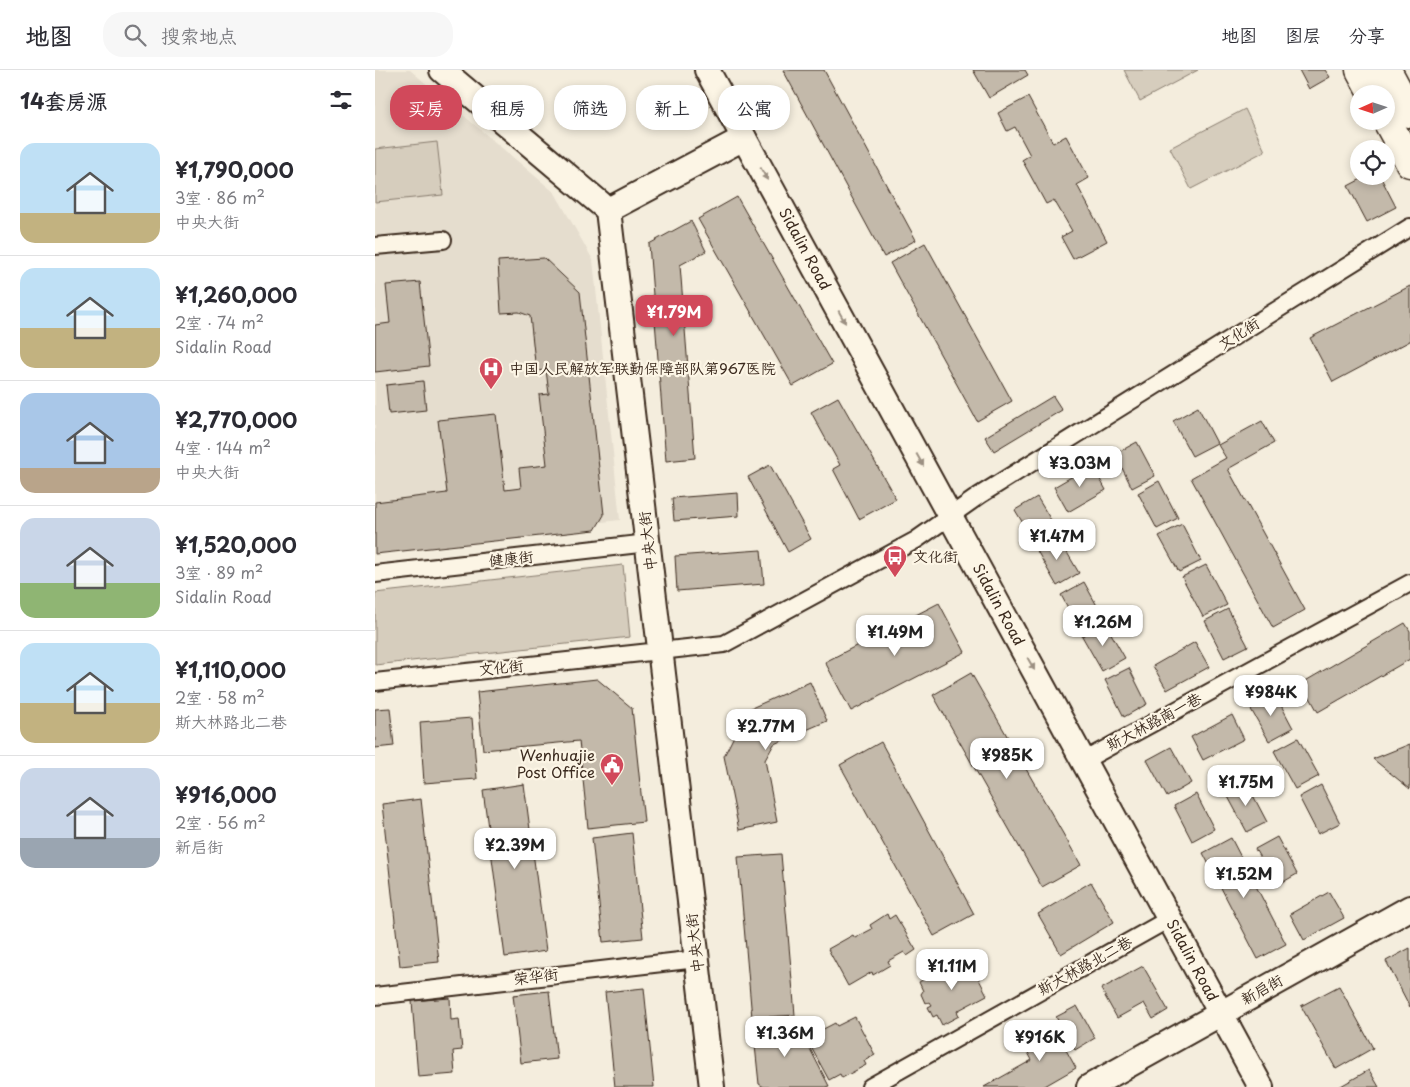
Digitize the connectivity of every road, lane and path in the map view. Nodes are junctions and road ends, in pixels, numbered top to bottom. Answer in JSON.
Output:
{"nodes":[{"id":1,"x":442,"y":70,"type":"edge"},
{"id":2,"x":707,"y":70,"type":"edge"},
{"id":3,"x":1360,"y":70,"type":"edge"},
{"id":4,"x":1387,"y":70,"type":"edge"},
{"id":5,"x":1368,"y":85,"type":"edge"},
{"id":6,"x":1410,"y":113,"type":"edge"},
{"id":7,"x":1392,"y":130,"type":"edge"},
{"id":8,"x":744,"y":138,"type":"junction"},
{"id":9,"x":1410,"y":163,"type":"edge"},
{"id":10,"x":608,"y":210,"type":"junction"},
{"id":11,"x":1410,"y":227,"type":"edge"},
{"id":12,"x":443,"y":240,"type":"dead end"},
{"id":13,"x":375,"y":246,"type":"edge"},
{"id":14,"x":950,"y":516,"type":"junction"},
{"id":15,"x":648,"y":543,"type":"junction"},
{"id":16,"x":375,"y":574,"type":"edge"},
{"id":17,"x":1410,"y":583,"type":"edge"},
{"id":18,"x":661,"y":651,"type":"junction"},
{"id":19,"x":375,"y":682,"type":"edge"},
{"id":20,"x":1083,"y":761,"type":"junction"},
{"id":21,"x":1410,"y":908,"type":"edge"},
{"id":22,"x":1169,"y":919,"type":"junction"},
{"id":23,"x":697,"y":959,"type":"junction"},
{"id":24,"x":375,"y":996,"type":"edge"},
{"id":25,"x":1221,"y":1013,"type":"junction"},
{"id":26,"x":712,"y":1087,"type":"edge"},
{"id":27,"x":870,"y":1087,"type":"edge"},
{"id":28,"x":1089,"y":1087,"type":"edge"},
{"id":29,"x":1261,"y":1087,"type":"edge"}],
"edges":[{"from":1,"to":10,"type":"street"},
{"from":2,"to":8,"type":"street","name":"Sidalin Road"},
{"from":3,"to":5,"type":"highway"},
{"from":4,"to":6,"type":"highway"},
{"from":7,"to":9,"type":"highway"},
{"from":8,"to":10,"type":"street"},
{"from":8,"to":14,"type":"street","name":"Sidalin Road","one_way":true},
{"from":10,"to":15,"type":"street","name":"中央大街"},
{"from":11,"to":14,"type":"street","name":"文化街"},
{"from":12,"to":13,"type":"street"},
{"from":14,"to":18,"type":"street","name":"文化街"},
{"from":14,"to":20,"type":"street","name":"Sidalin Road","one_way":true},
{"from":15,"to":16,"type":"street","name":"健康街"},
{"from":15,"to":18,"type":"street","name":"中央大街"},
{"from":17,"to":20,"type":"street","name":"斯大林路南一巷"},
{"from":18,"to":19,"type":"street","name":"文化街"},
{"from":18,"to":23,"type":"street","name":"中央大街"},
{"from":20,"to":22,"type":"street","name":"Sidalin Road"},
{"from":21,"to":25,"type":"street","name":"新启街"},
{"from":22,"to":25,"type":"street","name":"Sidalin Road"},
{"from":22,"to":27,"type":"street","name":"斯大林路北二巷"},
{"from":23,"to":24,"type":"street","name":"荣华街"},
{"from":23,"to":26,"type":"street","name":"中央大街"},
{"from":25,"to":28,"type":"street","name":"新启街"},
{"from":25,"to":29,"type":"street","name":"Sidalin Road"}]}
